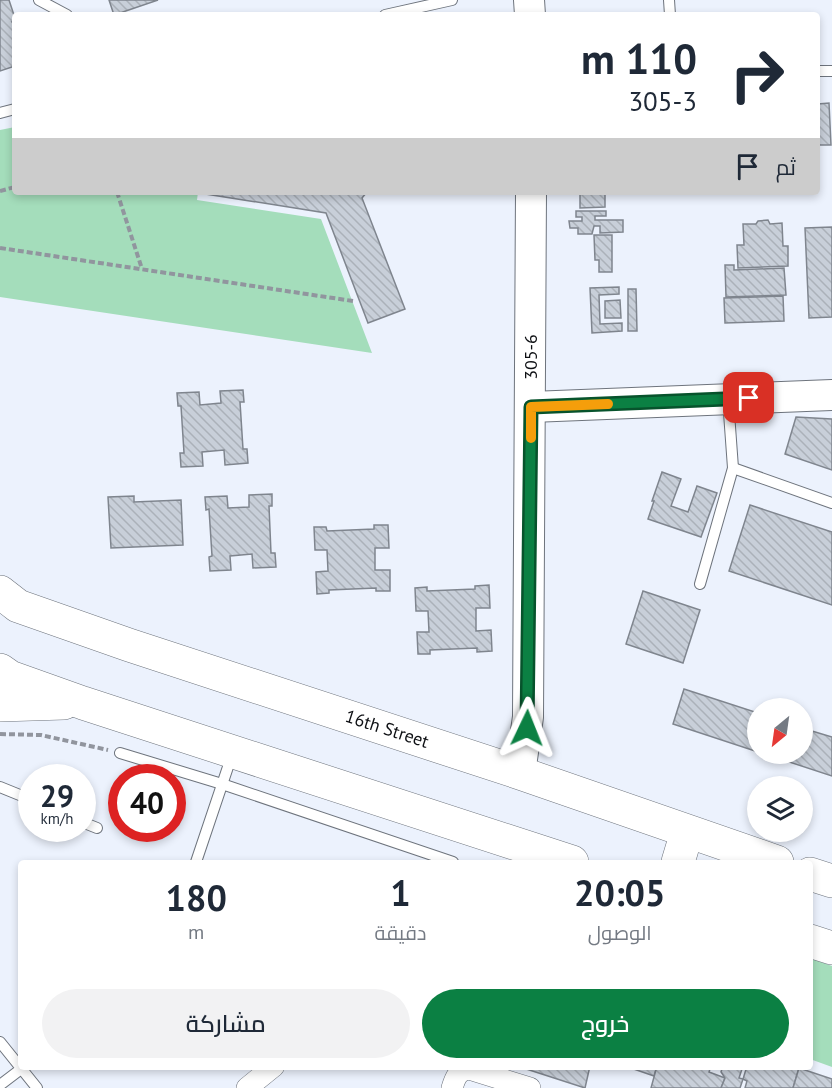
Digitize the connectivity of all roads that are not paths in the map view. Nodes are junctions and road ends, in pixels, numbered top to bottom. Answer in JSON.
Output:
{"nodes":[{"id":1,"x":39,"y":0,"type":"edge"},
{"id":2,"x":452,"y":0,"type":"edge"},
{"id":3,"x":61,"y":12,"type":"edge"},
{"id":4,"x":410,"y":12,"type":"edge"},
{"id":5,"x":531,"y":195,"type":"edge"},
{"id":6,"x":832,"y":394,"type":"edge"},
{"id":7,"x":728,"y":399,"type":"junction"},
{"id":8,"x":531,"y":407,"type":"junction"},
{"id":9,"x":733,"y":468,"type":"junction"},
{"id":10,"x":832,"y":503,"type":"edge"},
{"id":11,"x":700,"y":584,"type":"dead end"},
{"id":12,"x":0,"y":592,"type":"edge"},
{"id":13,"x":0,"y":670,"type":"edge"},
{"id":14,"x":83,"y":703,"type":"junction"},
{"id":15,"x":0,"y":705,"type":"edge"},
{"id":16,"x":233,"y":752,"type":"junction"},
{"id":17,"x":120,"y":753,"type":"road end"},
{"id":18,"x":520,"y":773,"type":"junction"},
{"id":19,"x":222,"y":784,"type":"junction"},
{"id":20,"x":0,"y":787,"type":"edge"},
{"id":21,"x":18,"y":794,"type":"edge"},
{"id":22,"x":687,"y":832,"type":"junction"},
{"id":23,"x":528,"y":856,"type":"edge"},
{"id":24,"x":197,"y":860,"type":"edge"},
{"id":25,"x":447,"y":860,"type":"edge"},
{"id":26,"x":557,"y":860,"type":"edge"},
{"id":27,"x":679,"y":860,"type":"edge"},
{"id":28,"x":771,"y":860,"type":"edge"},
{"id":29,"x":813,"y":875,"type":"edge"},
{"id":30,"x":832,"y":881,"type":"edge"},
{"id":31,"x":813,"y":941,"type":"edge"},
{"id":32,"x":832,"y":948,"type":"edge"},
{"id":33,"x":0,"y":1042,"type":"edge"},
{"id":34,"x":18,"y":1062,"type":"edge"},
{"id":35,"x":19,"y":1070,"type":"edge"},
{"id":36,"x":25,"y":1070,"type":"edge"},
{"id":37,"x":269,"y":1070,"type":"edge"},
{"id":38,"x":464,"y":1070,"type":"edge"},
{"id":39,"x":473,"y":1070,"type":"edge"},
{"id":40,"x":0,"y":1085,"type":"edge"},
{"id":41,"x":517,"y":1086,"type":"edge"},
{"id":42,"x":37,"y":1088,"type":"edge"},
{"id":43,"x":247,"y":1088,"type":"edge"},
{"id":44,"x":452,"y":1088,"type":"edge"}],
"edges":[{"from":1,"to":3,"type":"lane"},
{"from":2,"to":4,"type":"lane"},
{"from":5,"to":8,"type":"street","name":"305-6"},
{"from":6,"to":7,"type":"street"},
{"from":7,"to":8,"type":"street"},
{"from":7,"to":9,"type":"lane"},
{"from":8,"to":18,"type":"street","name":"305-6"},
{"from":9,"to":10,"type":"lane"},
{"from":9,"to":11,"type":"lane"},
{"from":12,"to":18,"type":"main road","name":"16th Street"},
{"from":13,"to":14,"type":"main road"},
{"from":14,"to":15,"type":"main road"},
{"from":14,"to":16,"type":"main road"},
{"from":16,"to":19,"type":"lane"},
{"from":16,"to":23,"type":"main road"},
{"from":17,"to":19,"type":"lane"},
{"from":18,"to":22,"type":"main road","name":"16th Street"},
{"from":19,"to":24,"type":"lane"},
{"from":19,"to":25,"type":"lane"},
{"from":20,"to":21,"type":"lane"},
{"from":22,"to":27,"type":"main road"},
{"from":22,"to":28,"type":"main road","name":"16th Street"},
{"from":23,"to":26,"type":"main road"},
{"from":29,"to":30,"type":"main road"},
{"from":31,"to":32,"type":"main road"},
{"from":33,"to":34,"type":"lane"},
{"from":35,"to":40,"type":"lane"},
{"from":36,"to":42,"type":"lane"},
{"from":37,"to":43,"type":"street"},
{"from":38,"to":44,"type":"street"},
{"from":39,"to":41,"type":"street"}]}
